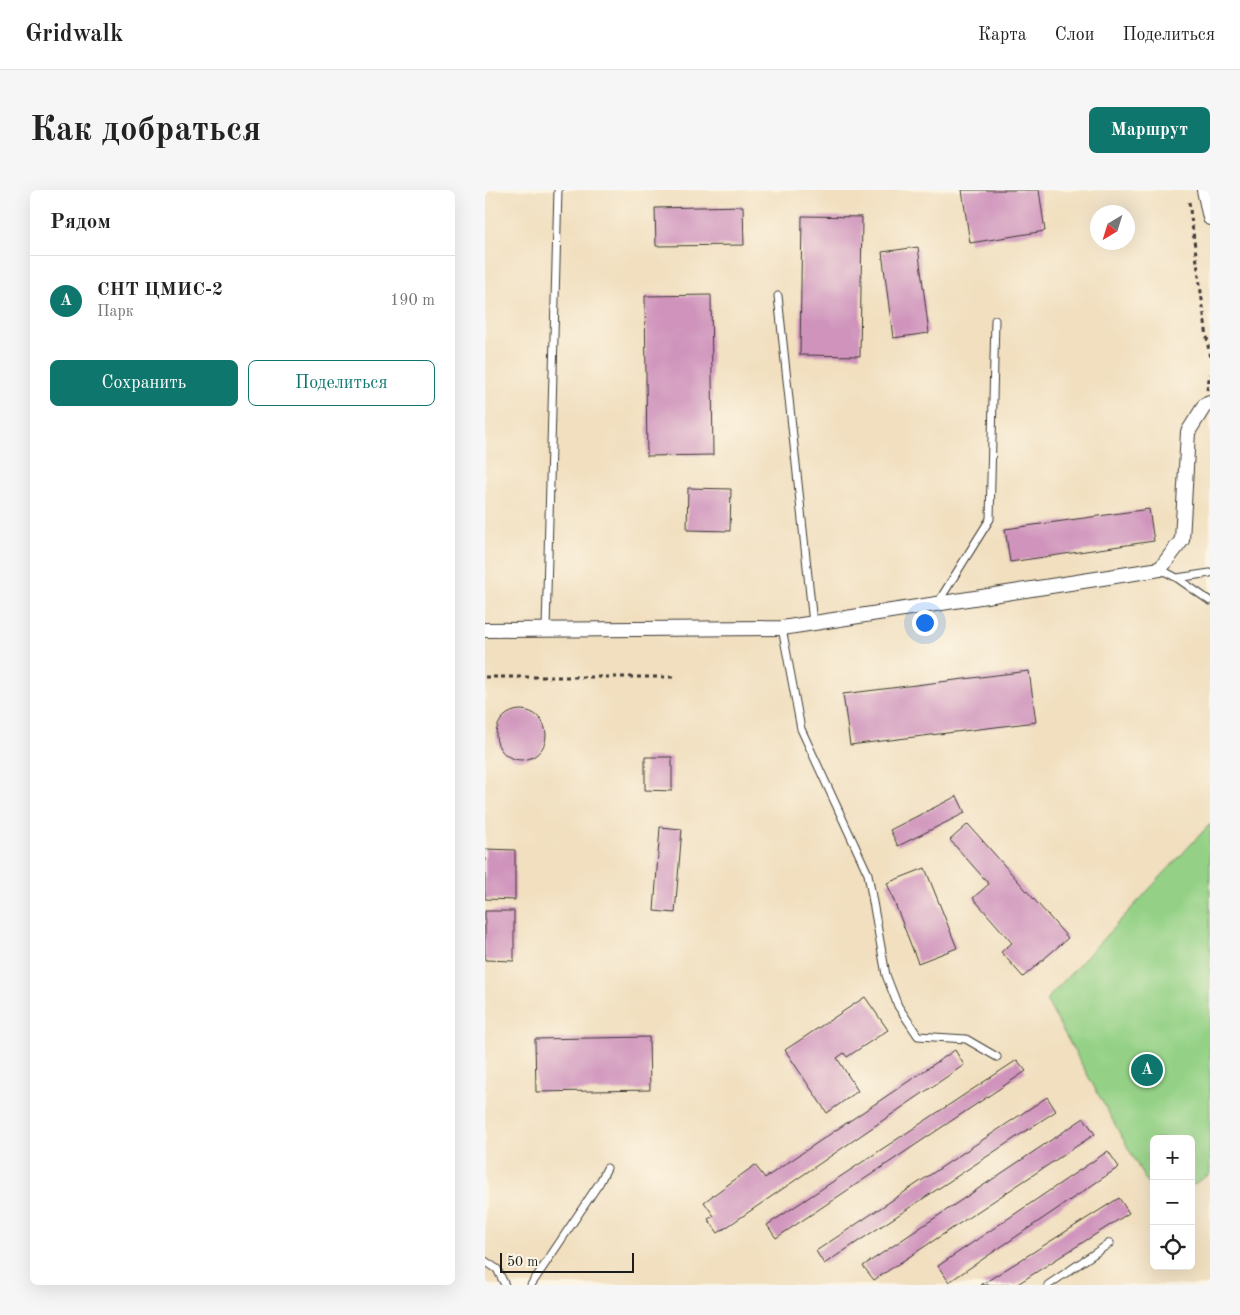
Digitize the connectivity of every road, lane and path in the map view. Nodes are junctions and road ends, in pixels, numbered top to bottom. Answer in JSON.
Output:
{"nodes":[{"id":1,"x":558,"y":190,"type":"edge"},
{"id":2,"x":1205,"y":190,"type":"edge"},
{"id":3,"x":1189,"y":200,"type":"dead end"},
{"id":4,"x":1210,"y":218,"type":"edge"},
{"id":5,"x":778,"y":296,"type":"dead end"},
{"id":6,"x":995,"y":320,"type":"dead end"},
{"id":7,"x":1210,"y":360,"type":"edge"},
{"id":8,"x":1210,"y":403,"type":"edge"},
{"id":9,"x":1160,"y":569,"type":"junction"},
{"id":10,"x":1210,"y":573,"type":"edge"},
{"id":11,"x":1177,"y":578,"type":"junction"},
{"id":12,"x":1210,"y":601,"type":"edge"},
{"id":13,"x":937,"y":604,"type":"junction"},
{"id":14,"x":813,"y":623,"type":"junction"},
{"id":15,"x":782,"y":628,"type":"junction"},
{"id":16,"x":546,"y":629,"type":"junction"},
{"id":17,"x":485,"y":630,"type":"edge"},
{"id":18,"x":485,"y":677,"type":"edge"},
{"id":19,"x":677,"y":678,"type":"dead end"},
{"id":20,"x":997,"y":1057,"type":"dead end"},
{"id":21,"x":607,"y":1168,"type":"dead end"},
{"id":22,"x":1110,"y":1243,"type":"dead end"},
{"id":23,"x":485,"y":1261,"type":"edge"},
{"id":24,"x":505,"y":1285,"type":"edge"},
{"id":25,"x":531,"y":1285,"type":"edge"},
{"id":26,"x":1048,"y":1285,"type":"edge"}],
"edges":[{"from":1,"to":16,"type":"lane"},
{"from":2,"to":4,"type":"street"},
{"from":3,"to":7,"type":"path"},
{"from":5,"to":14,"type":"lane"},
{"from":6,"to":13,"type":"lane"},
{"from":8,"to":9,"type":"street"},
{"from":9,"to":11,"type":"lane"},
{"from":9,"to":13,"type":"street"},
{"from":10,"to":11,"type":"lane"},
{"from":11,"to":12,"type":"lane"},
{"from":13,"to":14,"type":"street"},
{"from":14,"to":15,"type":"street"},
{"from":15,"to":16,"type":"street"},
{"from":15,"to":20,"type":"lane"},
{"from":16,"to":17,"type":"street"},
{"from":18,"to":19,"type":"path"},
{"from":21,"to":25,"type":"lane"},
{"from":22,"to":26,"type":"lane"},
{"from":23,"to":24,"type":"lane"}]}
